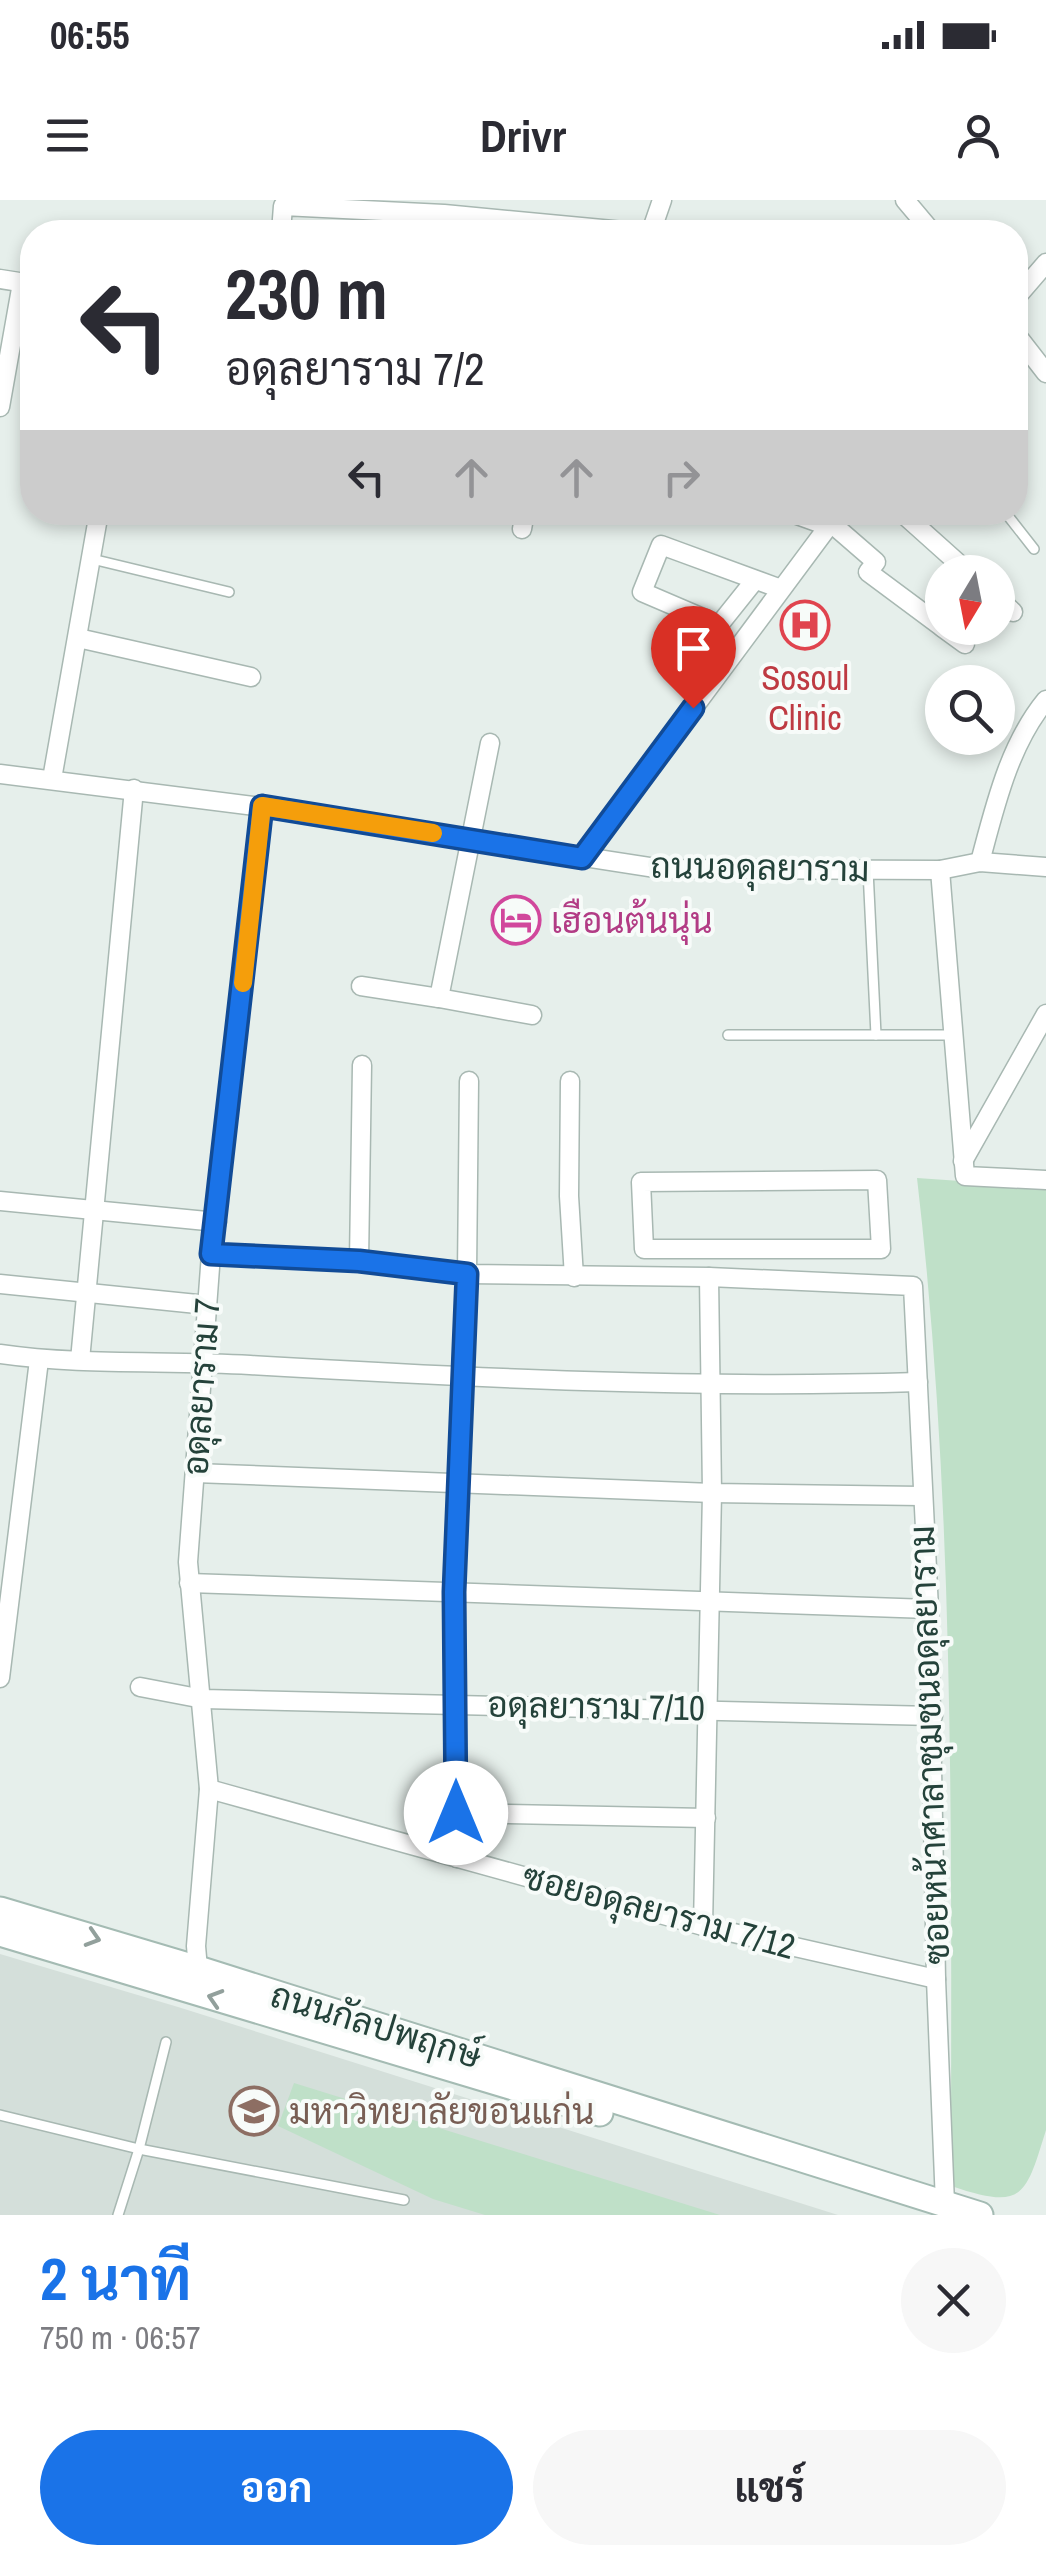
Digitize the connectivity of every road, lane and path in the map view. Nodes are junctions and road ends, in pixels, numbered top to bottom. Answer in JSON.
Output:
{"nodes":[{"id":1,"x":905,"y":200,"type":"edge"},
{"id":2,"x":447,"y":207,"type":"edge"},
{"id":3,"x":282,"y":220,"type":"edge"},
{"id":4,"x":520,"y":220,"type":"edge"},
{"id":5,"x":922,"y":220,"type":"edge"},
{"id":6,"x":1046,"y":263,"type":"edge"},
{"id":7,"x":1028,"y":284,"type":"edge"},
{"id":8,"x":20,"y":316,"type":"edge"},
{"id":9,"x":1028,"y":350,"type":"edge"},
{"id":10,"x":1046,"y":373,"type":"edge"},
{"id":11,"x":0,"y":407,"type":"edge"},
{"id":12,"x":97,"y":525,"type":"edge"},
{"id":13,"x":830,"y":525,"type":"edge"},
{"id":14,"x":837,"y":525,"type":"edge"},
{"id":15,"x":916,"y":525,"type":"edge"},
{"id":16,"x":1015,"y":525,"type":"edge"},
{"id":17,"x":1034,"y":549,"type":"dead end"},
{"id":18,"x":949,"y":555,"type":"edge"},
{"id":19,"x":92,"y":559,"type":"junction"},
{"id":20,"x":755,"y":580,"type":"junction"},
{"id":21,"x":781,"y":589,"type":"junction"},
{"id":22,"x":229,"y":592,"type":"dead end"},
{"id":23,"x":925,"y":615,"type":"edge"},
{"id":24,"x":78,"y":638,"type":"junction"},
{"id":25,"x":251,"y":677,"type":"dead end"},
{"id":26,"x":1046,"y":700,"type":"edge"},
{"id":27,"x":490,"y":743,"type":"dead end"},
{"id":28,"x":0,"y":774,"type":"edge"},
{"id":29,"x":52,"y":779,"type":"junction"},
{"id":30,"x":134,"y":789,"type":"junction"},
{"id":31,"x":262,"y":806,"type":"junction"},
{"id":32,"x":469,"y":839,"type":"junction"},
{"id":33,"x":582,"y":858,"type":"junction"},
{"id":34,"x":980,"y":862,"type":"junction"},
{"id":35,"x":1046,"y":867,"type":"edge"},
{"id":36,"x":868,"y":870,"type":"junction"},
{"id":37,"x":940,"y":870,"type":"junction"},
{"id":38,"x":360,"y":986,"type":"dead end"},
{"id":39,"x":438,"y":998,"type":"junction"},
{"id":40,"x":532,"y":1014,"type":"dead end"},
{"id":41,"x":1046,"y":1014,"type":"edge"},
{"id":42,"x":728,"y":1035,"type":"dead end"},
{"id":43,"x":876,"y":1035,"type":"junction"},
{"id":44,"x":953,"y":1035,"type":"junction"},
{"id":45,"x":362,"y":1065,"type":"dead end"},
{"id":46,"x":570,"y":1081,"type":"dead end"},
{"id":47,"x":469,"y":1082,"type":"dead end"},
{"id":48,"x":963,"y":1162,"type":"junction"},
{"id":49,"x":1046,"y":1180,"type":"edge"},
{"id":50,"x":0,"y":1201,"type":"edge"},
{"id":51,"x":94,"y":1210,"type":"junction"},
{"id":52,"x":217,"y":1222,"type":"junction"},
{"id":53,"x":767,"y":1250,"type":"junction"},
{"id":54,"x":211,"y":1254,"type":"junction"},
{"id":55,"x":359,"y":1261,"type":"junction"},
{"id":56,"x":467,"y":1274,"type":"junction"},
{"id":57,"x":574,"y":1277,"type":"junction"},
{"id":58,"x":709,"y":1277,"type":"junction"},
{"id":59,"x":767,"y":1279,"type":"junction"},
{"id":60,"x":0,"y":1284,"type":"edge"},
{"id":61,"x":86,"y":1292,"type":"junction"},
{"id":62,"x":207,"y":1304,"type":"junction"},
{"id":63,"x":0,"y":1354,"type":"edge"},
{"id":64,"x":39,"y":1360,"type":"junction"},
{"id":65,"x":80,"y":1360,"type":"junction"},
{"id":66,"x":204,"y":1362,"type":"junction"},
{"id":67,"x":460,"y":1377,"type":"junction"},
{"id":68,"x":918,"y":1382,"type":"junction"},
{"id":69,"x":709,"y":1384,"type":"junction"},
{"id":70,"x":195,"y":1473,"type":"junction"},
{"id":71,"x":458,"y":1484,"type":"junction"},
{"id":72,"x":712,"y":1493,"type":"junction"},
{"id":73,"x":921,"y":1496,"type":"junction"},
{"id":74,"x":189,"y":1582,"type":"junction"},
{"id":75,"x":454,"y":1592,"type":"junction"},
{"id":76,"x":710,"y":1601,"type":"junction"},
{"id":77,"x":929,"y":1610,"type":"junction"},
{"id":78,"x":0,"y":1678,"type":"edge"},
{"id":79,"x":140,"y":1687,"type":"dead end"},
{"id":80,"x":203,"y":1699,"type":"junction"},
{"id":81,"x":456,"y":1703,"type":"junction"},
{"id":82,"x":708,"y":1708,"type":"junction"},
{"id":83,"x":933,"y":1716,"type":"junction"},
{"id":84,"x":209,"y":1789,"type":"junction"},
{"id":85,"x":456,"y":1813,"type":"junction"},
{"id":86,"x":706,"y":1818,"type":"junction"},
{"id":87,"x":457,"y":1858,"type":"junction"},
{"id":88,"x":0,"y":1910,"type":"edge"},
{"id":89,"x":702,"y":1926,"type":"junction"},
{"id":90,"x":0,"y":1933,"type":"edge"},
{"id":91,"x":198,"y":1969,"type":"junction"},
{"id":92,"x":936,"y":1980,"type":"junction"},
{"id":93,"x":166,"y":2042,"type":"dead end"},
{"id":94,"x":0,"y":2114,"type":"edge"},
{"id":95,"x":139,"y":2150,"type":"junction"},
{"id":96,"x":404,"y":2200,"type":"dead end"},
{"id":97,"x":935,"y":2210,"type":"edge"},
{"id":98,"x":118,"y":2215,"type":"edge"},
{"id":99,"x":980,"y":2215,"type":"edge"}],
"edges":[{"from":1,"to":5,"type":"street"},
{"from":2,"to":3,"type":"street"},
{"from":2,"to":4,"type":"street"},
{"from":6,"to":7,"type":"street"},
{"from":8,"to":11,"type":"street"},
{"from":9,"to":10,"type":"street"},
{"from":12,"to":19,"type":"street"},
{"from":13,"to":21,"type":"street"},
{"from":14,"to":23,"type":"street"},
{"from":15,"to":18,"type":"street"},
{"from":16,"to":17,"type":"lane"},
{"from":19,"to":22,"type":"lane"},
{"from":19,"to":24,"type":"street"},
{"from":20,"to":20,"type":"street"},
{"from":20,"to":21,"type":"street"},
{"from":21,"to":33,"type":"street"},
{"from":24,"to":25,"type":"street"},
{"from":24,"to":29,"type":"street"},
{"from":26,"to":34,"type":"street"},
{"from":27,"to":32,"type":"street"},
{"from":28,"to":29,"type":"street","name":"ถนนอดุลยาราม"},
{"from":29,"to":30,"type":"street","name":"ถนนอดุลยาราม"},
{"from":30,"to":31,"type":"street","name":"ถนนอดุลยาราม"},
{"from":30,"to":51,"type":"street"},
{"from":31,"to":32,"type":"street","name":"ถนนอดุลยาราม"},
{"from":31,"to":52,"type":"street","name":"อดุลยาราม 7"},
{"from":32,"to":33,"type":"street","name":"ถนนอดุลยาราม"},
{"from":32,"to":39,"type":"street"},
{"from":33,"to":36,"type":"street","name":"ถนนอดุลยาราม"},
{"from":34,"to":35,"type":"street","name":"ถนนอดุลยาราม"},
{"from":34,"to":37,"type":"street","name":"ถนนอดุลยาราม"},
{"from":36,"to":37,"type":"street","name":"ถนนอดุลยาราม"},
{"from":36,"to":43,"type":"lane"},
{"from":37,"to":44,"type":"street"},
{"from":38,"to":39,"type":"street"},
{"from":39,"to":40,"type":"street"},
{"from":41,"to":48,"type":"street"},
{"from":42,"to":43,"type":"lane"},
{"from":43,"to":44,"type":"lane"},
{"from":44,"to":48,"type":"street"},
{"from":45,"to":55,"type":"street"},
{"from":46,"to":57,"type":"street"},
{"from":47,"to":56,"type":"street"},
{"from":48,"to":49,"type":"street"},
{"from":50,"to":51,"type":"street"},
{"from":51,"to":52,"type":"street"},
{"from":51,"to":61,"type":"street"},
{"from":52,"to":54,"type":"street","name":"อดุลยาราม 7"},
{"from":53,"to":53,"type":"street"},
{"from":53,"to":59,"type":"street"},
{"from":54,"to":55,"type":"street"},
{"from":54,"to":62,"type":"street","name":"อดุลยาราม 7"},
{"from":55,"to":56,"type":"street"},
{"from":56,"to":57,"type":"street"},
{"from":56,"to":67,"type":"street"},
{"from":57,"to":58,"type":"street"},
{"from":58,"to":59,"type":"street"},
{"from":58,"to":69,"type":"street"},
{"from":59,"to":68,"type":"street","name":"ซอยหน้าศาลาชุมชนอดุลยาราม"},
{"from":60,"to":61,"type":"street"},
{"from":61,"to":62,"type":"street"},
{"from":61,"to":65,"type":"street"},
{"from":62,"to":66,"type":"street","name":"อดุลยาราม 7"},
{"from":63,"to":64,"type":"street"},
{"from":64,"to":65,"type":"street"},
{"from":64,"to":78,"type":"street"},
{"from":65,"to":66,"type":"street"},
{"from":66,"to":67,"type":"street"},
{"from":66,"to":70,"type":"street","name":"อดุลยาราม 7"},
{"from":67,"to":69,"type":"street"},
{"from":67,"to":71,"type":"street"},
{"from":68,"to":69,"type":"street"},
{"from":68,"to":73,"type":"street","name":"ซอยหน้าศาลาชุมชนอดุลยาราม"},
{"from":69,"to":72,"type":"street"},
{"from":70,"to":71,"type":"street"},
{"from":70,"to":74,"type":"street","name":"อดุลยาราม 7"},
{"from":71,"to":72,"type":"street"},
{"from":71,"to":75,"type":"street"},
{"from":72,"to":73,"type":"street"},
{"from":72,"to":76,"type":"street"},
{"from":73,"to":77,"type":"street","name":"ซอยหน้าศาลาชุมชนอดุลยาราม"},
{"from":74,"to":75,"type":"street"},
{"from":74,"to":80,"type":"street","name":"อดุลยาราม 7"},
{"from":75,"to":76,"type":"street"},
{"from":75,"to":81,"type":"street"},
{"from":76,"to":77,"type":"street"},
{"from":76,"to":82,"type":"street"},
{"from":77,"to":83,"type":"street","name":"ซอยหน้าศาลาชุมชนอดุลยาราม"},
{"from":79,"to":80,"type":"street","name":"อดุลยาราม 7/10"},
{"from":80,"to":81,"type":"street","name":"อดุลยาราม 7/10"},
{"from":80,"to":84,"type":"street","name":"อดุลยาราม 7"},
{"from":81,"to":82,"type":"street","name":"อดุลยาราม 7/10"},
{"from":81,"to":85,"type":"street"},
{"from":82,"to":83,"type":"street","name":"อดุลยาราม 7/10"},
{"from":82,"to":86,"type":"street"},
{"from":83,"to":92,"type":"street","name":"ซอยหน้าศาลาชุมชนอดุลยาราม"},
{"from":84,"to":87,"type":"street","name":"ซอยอดุลยาราม 7/12"},
{"from":84,"to":91,"type":"street","name":"อดุลยาราม 7"},
{"from":85,"to":86,"type":"street"},
{"from":85,"to":87,"type":"street"},
{"from":86,"to":89,"type":"street"},
{"from":87,"to":89,"type":"street","name":"ซอยอดุลยาราม 7/12"},
{"from":88,"to":91,"type":"main road","name":"ถนนกัลปพฤกษ์","one_way":true},
{"from":89,"to":92,"type":"street","name":"ซอยอดุลยาราม 7/12"},
{"from":97,"to":90,"type":"main road","name":"ถนนกัลปพฤกษ์","one_way":true},
{"from":91,"to":97,"type":"main road","name":"ถนนกัลปพฤกษ์"},
{"from":92,"to":97,"type":"street","name":"ซอยหน้าศาลาชุมชนอดุลยาราม"},
{"from":93,"to":95,"type":"lane"},
{"from":94,"to":95,"type":"lane"},
{"from":95,"to":96,"type":"lane"},
{"from":95,"to":98,"type":"lane"},
{"from":97,"to":99,"type":"main road","name":"ถนนกัลปพฤกษ์"}]}
